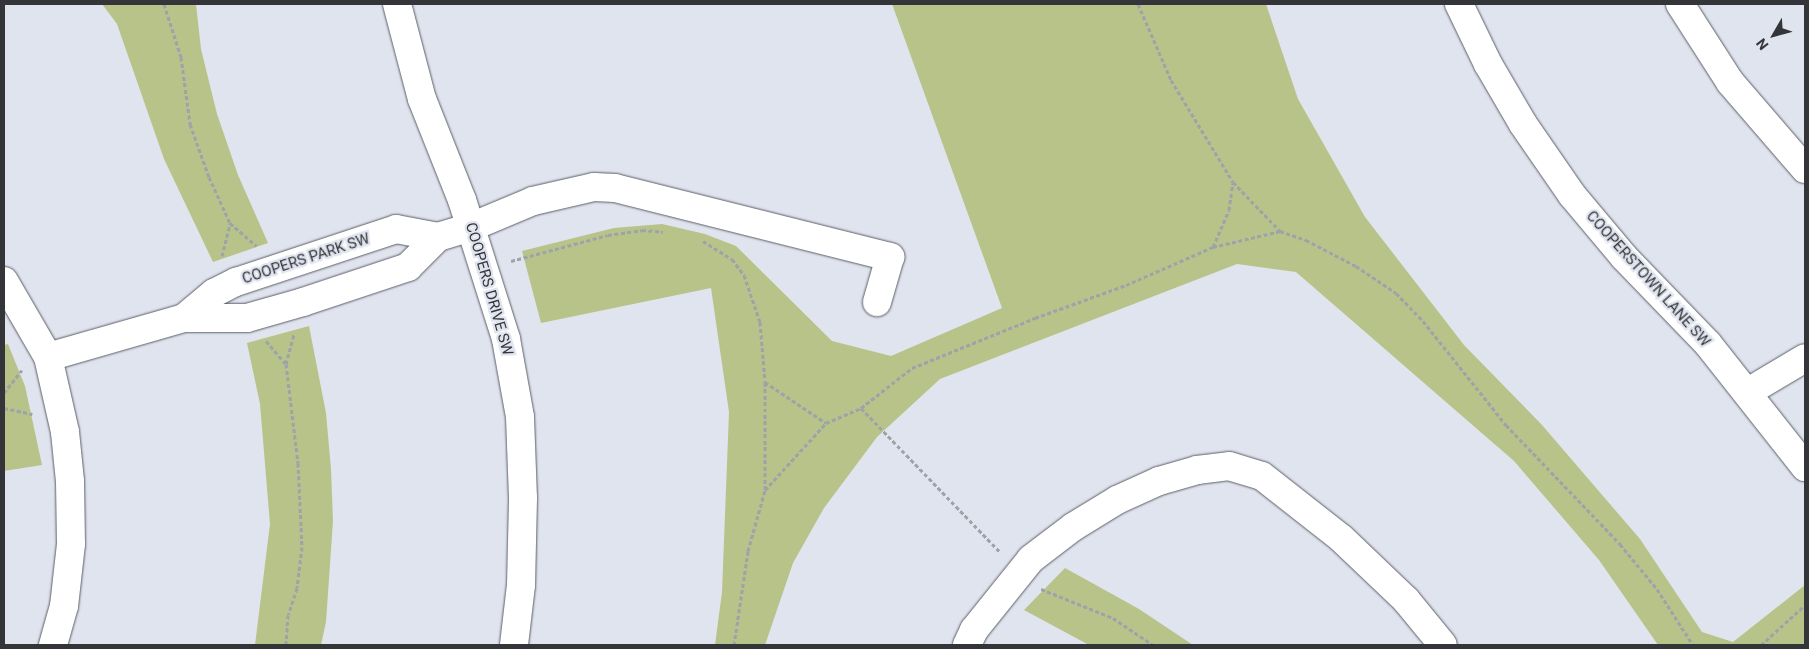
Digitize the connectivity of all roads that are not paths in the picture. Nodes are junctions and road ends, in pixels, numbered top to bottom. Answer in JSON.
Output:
{"nodes":[{"id":1,"x":397,"y":4,"type":"edge"},
{"id":2,"x":1459,"y":4,"type":"edge"},
{"id":3,"x":1680,"y":4,"type":"edge"},
{"id":4,"x":1805,"y":169,"type":"edge"},
{"id":5,"x":471,"y":227,"type":"junction"},
{"id":6,"x":438,"y":236,"type":"junction"},
{"id":7,"x":4,"y":281,"type":"edge"},
{"id":8,"x":878,"y":302,"type":"dead end"},
{"id":9,"x":184,"y":318,"type":"junction"},
{"id":10,"x":48,"y":357,"type":"junction"},
{"id":11,"x":1805,"y":358,"type":"edge"},
{"id":12,"x":1748,"y":392,"type":"junction"},
{"id":13,"x":1805,"y":467,"type":"edge"},
{"id":14,"x":53,"y":645,"type":"edge"},
{"id":15,"x":514,"y":645,"type":"edge"},
{"id":16,"x":966,"y":645,"type":"edge"},
{"id":17,"x":1443,"y":645,"type":"edge"}],
"edges":[{"from":1,"to":5,"type":"street","name":"COOPERS DRIVE SW"},
{"from":2,"to":12,"type":"street","name":"COOPERSTOWN LANE SW"},
{"from":3,"to":4,"type":"street"},
{"from":5,"to":6,"type":"street","name":"COOPERS PARK SW"},
{"from":5,"to":8,"type":"street","name":"COOPERS PARK SW"},
{"from":5,"to":15,"type":"street","name":"COOPERS DRIVE SW"},
{"from":6,"to":9,"type":"street","name":"COOPERS PARK SW"},
{"from":6,"to":9,"type":"street","name":"COOPERS PARK SW"},
{"from":7,"to":10,"type":"street"},
{"from":9,"to":10,"type":"street","name":"COOPERS PARK SW"},
{"from":10,"to":14,"type":"street"},
{"from":11,"to":12,"type":"street"},
{"from":12,"to":13,"type":"street","name":"COOPERSTOWN LANE SW"},
{"from":16,"to":17,"type":"street"}]}
